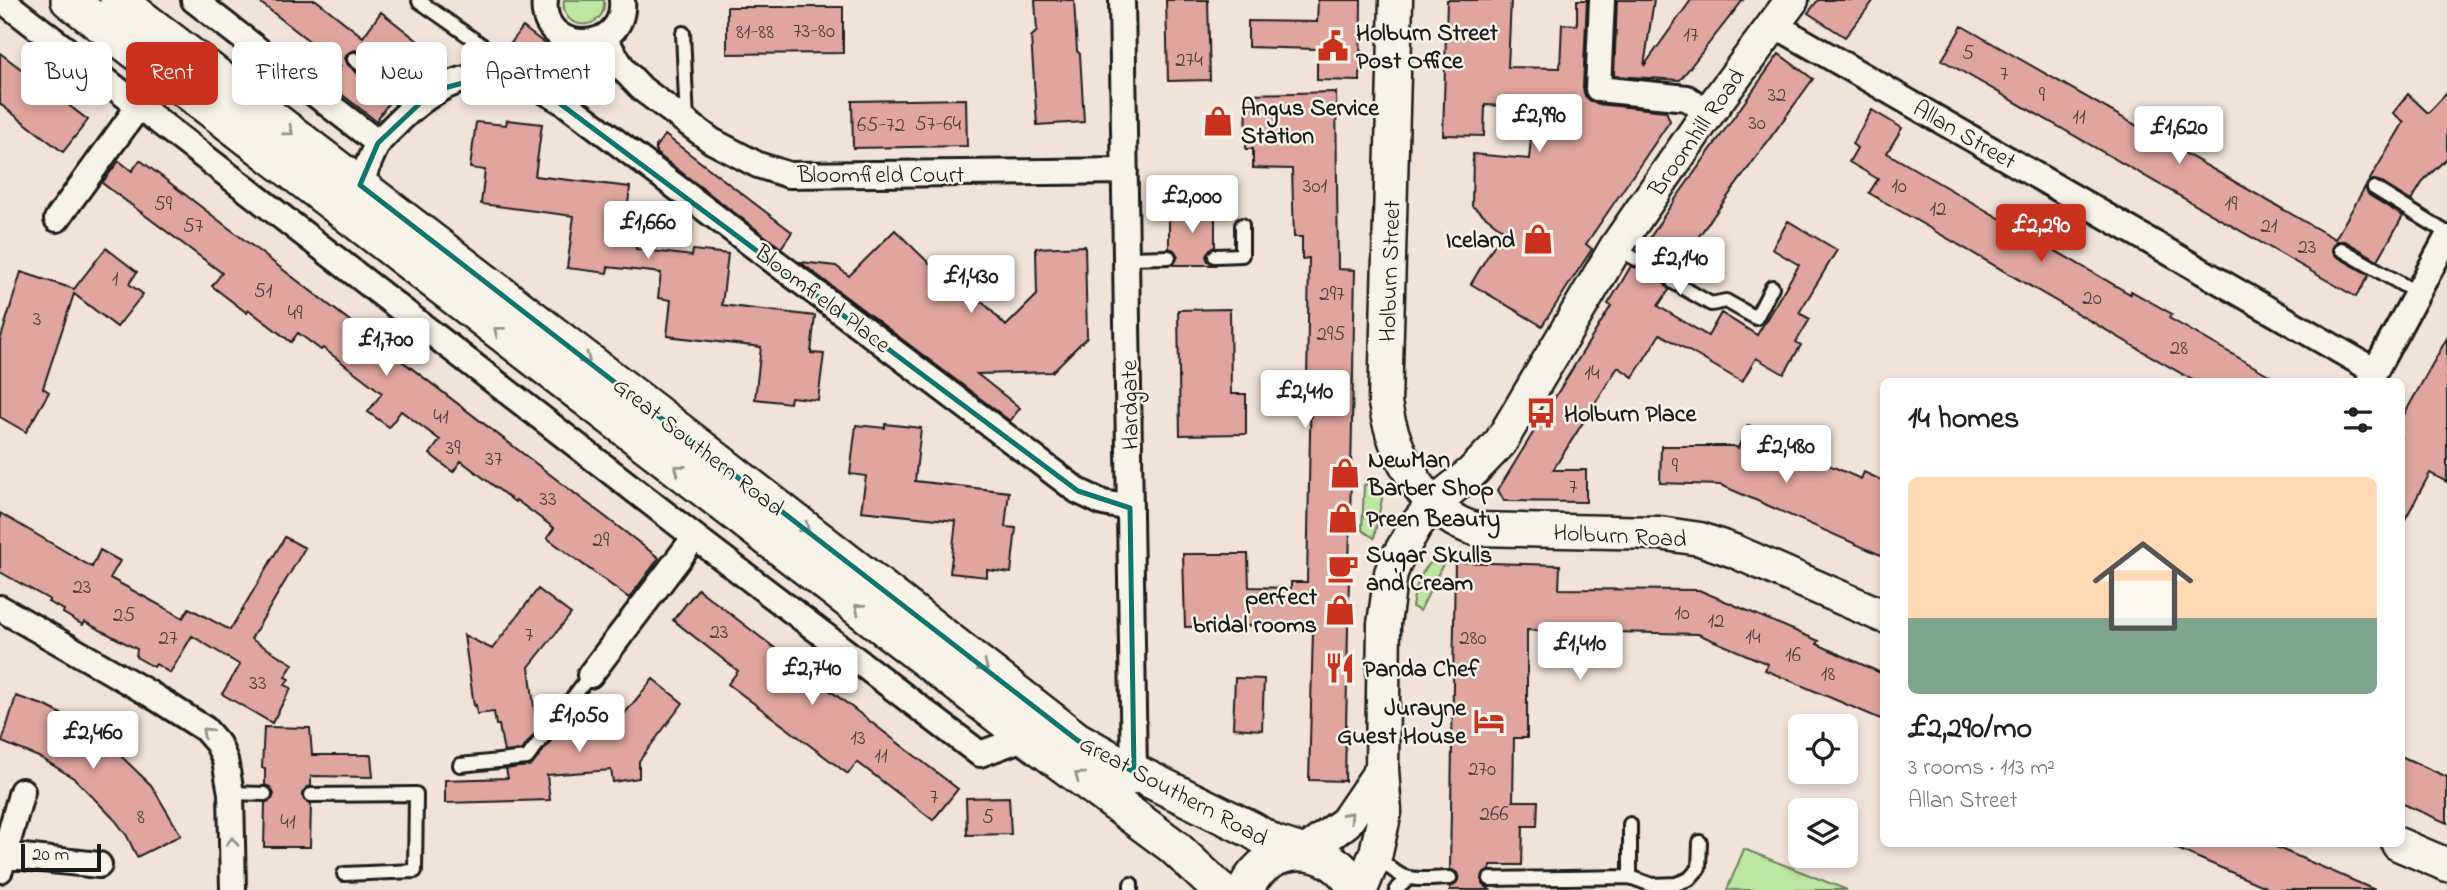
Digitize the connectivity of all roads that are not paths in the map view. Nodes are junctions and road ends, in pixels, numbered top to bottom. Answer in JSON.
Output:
{"nodes":[{"id":1,"x":2,"y":0,"type":"edge"},
{"id":2,"x":69,"y":0,"type":"edge"},
{"id":3,"x":118,"y":0,"type":"edge"},
{"id":4,"x":194,"y":0,"type":"edge"},
{"id":5,"x":545,"y":0,"type":"edge"},
{"id":6,"x":622,"y":0,"type":"edge"},
{"id":7,"x":1122,"y":0,"type":"edge"},
{"id":8,"x":1396,"y":0,"type":"edge"},
{"id":9,"x":1602,"y":0,"type":"edge"},
{"id":10,"x":419,"y":1,"type":"edge"},
{"id":11,"x":1782,"y":12,"type":"edge"},
{"id":12,"x":683,"y":33,"type":"dead end"},
{"id":13,"x":604,"y":38,"type":"junction"},
{"id":14,"x":477,"y":42,"type":"edge"},
{"id":15,"x":354,"y":59,"type":"dead end"},
{"id":16,"x":461,"y":81,"type":"edge"},
{"id":17,"x":568,"y":105,"type":"edge"},
{"id":18,"x":139,"y":106,"type":"junction"},
{"id":19,"x":412,"y":108,"type":"junction"},
{"id":20,"x":1708,"y":113,"type":"junction"},
{"id":21,"x":687,"y":122,"type":"junction"},
{"id":22,"x":378,"y":143,"type":"junction"},
{"id":23,"x":1125,"y":172,"type":"junction"},
{"id":24,"x":360,"y":185,"type":"junction"},
{"id":25,"x":2374,"y":188,"type":"dead end"},
{"id":26,"x":57,"y":219,"type":"dead end"},
{"id":27,"x":1242,"y":225,"type":"dead end"},
{"id":28,"x":2447,"y":235,"type":"edge"},
{"id":29,"x":2341,"y":248,"type":"dead end"},
{"id":30,"x":1215,"y":256,"type":"dead end"},
{"id":31,"x":1169,"y":257,"type":"dead end"},
{"id":32,"x":1126,"y":258,"type":"junction"},
{"id":33,"x":1673,"y":282,"type":"dead end"},
{"id":34,"x":1772,"y":288,"type":"dead end"},
{"id":35,"x":2417,"y":293,"type":"junction"},
{"id":36,"x":2372,"y":376,"type":"edge"},
{"id":37,"x":1434,"y":503,"type":"junction"},
{"id":38,"x":1130,"y":508,"type":"junction"},
{"id":39,"x":695,"y":537,"type":"junction"},
{"id":40,"x":0,"y":608,"type":"edge"},
{"id":41,"x":1880,"y":615,"type":"edge"},
{"id":42,"x":590,"y":675,"type":"joint"},
{"id":43,"x":1027,"y":737,"type":"junction"},
{"id":44,"x":460,"y":765,"type":"dead end"},
{"id":45,"x":1382,"y":769,"type":"junction"},
{"id":46,"x":1134,"y":772,"type":"junction"},
{"id":47,"x":22,"y":791,"type":"dead end"},
{"id":48,"x":232,"y":793,"type":"junction"},
{"id":49,"x":265,"y":794,"type":"dead end"},
{"id":50,"x":311,"y":795,"type":"dead end"},
{"id":51,"x":1119,"y":806,"type":"junction"},
{"id":52,"x":1630,"y":824,"type":"dead end"},
{"id":53,"x":1700,"y":842,"type":"dead end"},
{"id":54,"x":2405,"y":847,"type":"edge"},
{"id":55,"x":1304,"y":853,"type":"junction"},
{"id":56,"x":1376,"y":853,"type":"junction"},
{"id":57,"x":2,"y":863,"type":"edge"},
{"id":58,"x":99,"y":865,"type":"dead end"},
{"id":59,"x":2447,"y":865,"type":"edge"},
{"id":60,"x":344,"y":874,"type":"dead end"},
{"id":61,"x":1630,"y":877,"type":"junction"},
{"id":62,"x":1450,"y":878,"type":"dead end"},
{"id":63,"x":1408,"y":879,"type":"junction"},
{"id":64,"x":1490,"y":879,"type":"dead end"},
{"id":65,"x":233,"y":890,"type":"edge"},
{"id":66,"x":1220,"y":890,"type":"edge"},
{"id":67,"x":1245,"y":890,"type":"edge"},
{"id":68,"x":1358,"y":890,"type":"edge"},
{"id":69,"x":1396,"y":890,"type":"edge"}],
"edges":[{"from":1,"to":18,"type":"street"},
{"from":43,"to":2,"type":"main road","name":"Great Southern Road","one_way":true},
{"from":3,"to":24,"type":"main road","name":"Great Southern Road","one_way":true},
{"from":4,"to":22,"type":"street"},
{"from":5,"to":13,"type":"street"},
{"from":6,"to":13,"type":"street"},
{"from":7,"to":23,"type":"street","name":"Hardgate"},
{"from":8,"to":37,"type":"street","name":"Holburn Street"},
{"from":9,"to":20,"type":"street"},
{"from":10,"to":14,"type":"lane"},
{"from":11,"to":20,"type":"street","name":"Broomhill Road"},
{"from":11,"to":36,"type":"street","name":"Allan Street"},
{"from":12,"to":21,"type":"lane"},
{"from":13,"to":21,"type":"street","name":"Bloomfield Court"},
{"from":15,"to":19,"type":"lane"},
{"from":16,"to":19,"type":"street","name":"Bloomfield Place"},
{"from":17,"to":38,"type":"street","name":"Bloomfield Place"},
{"from":18,"to":26,"type":"street"},
{"from":18,"to":39,"type":"street"},
{"from":19,"to":22,"type":"street","name":"Bloomfield Place"},
{"from":20,"to":37,"type":"street","name":"Broomhill Road"},
{"from":21,"to":23,"type":"street","name":"Bloomfield Court"},
{"from":22,"to":24,"type":"street","name":"Bloomfield Place"},
{"from":23,"to":32,"type":"street","name":"Hardgate"},
{"from":24,"to":46,"type":"main road","name":"Great Southern Road","one_way":true},
{"from":25,"to":28,"type":"lane"},
{"from":27,"to":30,"type":"lane"},
{"from":28,"to":35,"type":"street"},
{"from":29,"to":35,"type":"lane"},
{"from":31,"to":32,"type":"lane"},
{"from":32,"to":38,"type":"street","name":"Hardgate"},
{"from":33,"to":34,"type":"lane"},
{"from":35,"to":36,"type":"street"},
{"from":37,"to":41,"type":"street","name":"Holburn Road"},
{"from":37,"to":45,"type":"street"},
{"from":38,"to":46,"type":"street","name":"Hardgate"},
{"from":39,"to":42,"type":"street"},
{"from":39,"to":43,"type":"street"},
{"from":48,"to":40,"type":"street","one_way":true},
{"from":42,"to":44,"type":"lane"},
{"from":51,"to":43,"type":"main road","name":"Great Southern Road","one_way":true},
{"from":55,"to":45,"type":"street","one_way":true},
{"from":45,"to":56,"type":"street"},
{"from":46,"to":51,"type":"street","name":"Hardgate"},
{"from":46,"to":55,"type":"main road","name":"Great Southern Road"},
{"from":47,"to":57,"type":"street"},
{"from":48,"to":49,"type":"lane"},
{"from":65,"to":48,"type":"street","one_way":true},
{"from":50,"to":60,"type":"lane"},
{"from":51,"to":66,"type":"main road","name":"Great Southern Road"},
{"from":52,"to":61,"type":"lane"},
{"from":53,"to":61,"type":"lane"},
{"from":54,"to":59,"type":"street"},
{"from":55,"to":67,"type":"main road"},
{"from":55,"to":68,"type":"main road","name":"Great Southern Road"},
{"from":56,"to":63,"type":"lane"},
{"from":56,"to":68,"type":"street"},
{"from":57,"to":58,"type":"street"},
{"from":61,"to":64,"type":"lane"},
{"from":62,"to":63,"type":"lane"},
{"from":63,"to":69,"type":"lane"}]}
